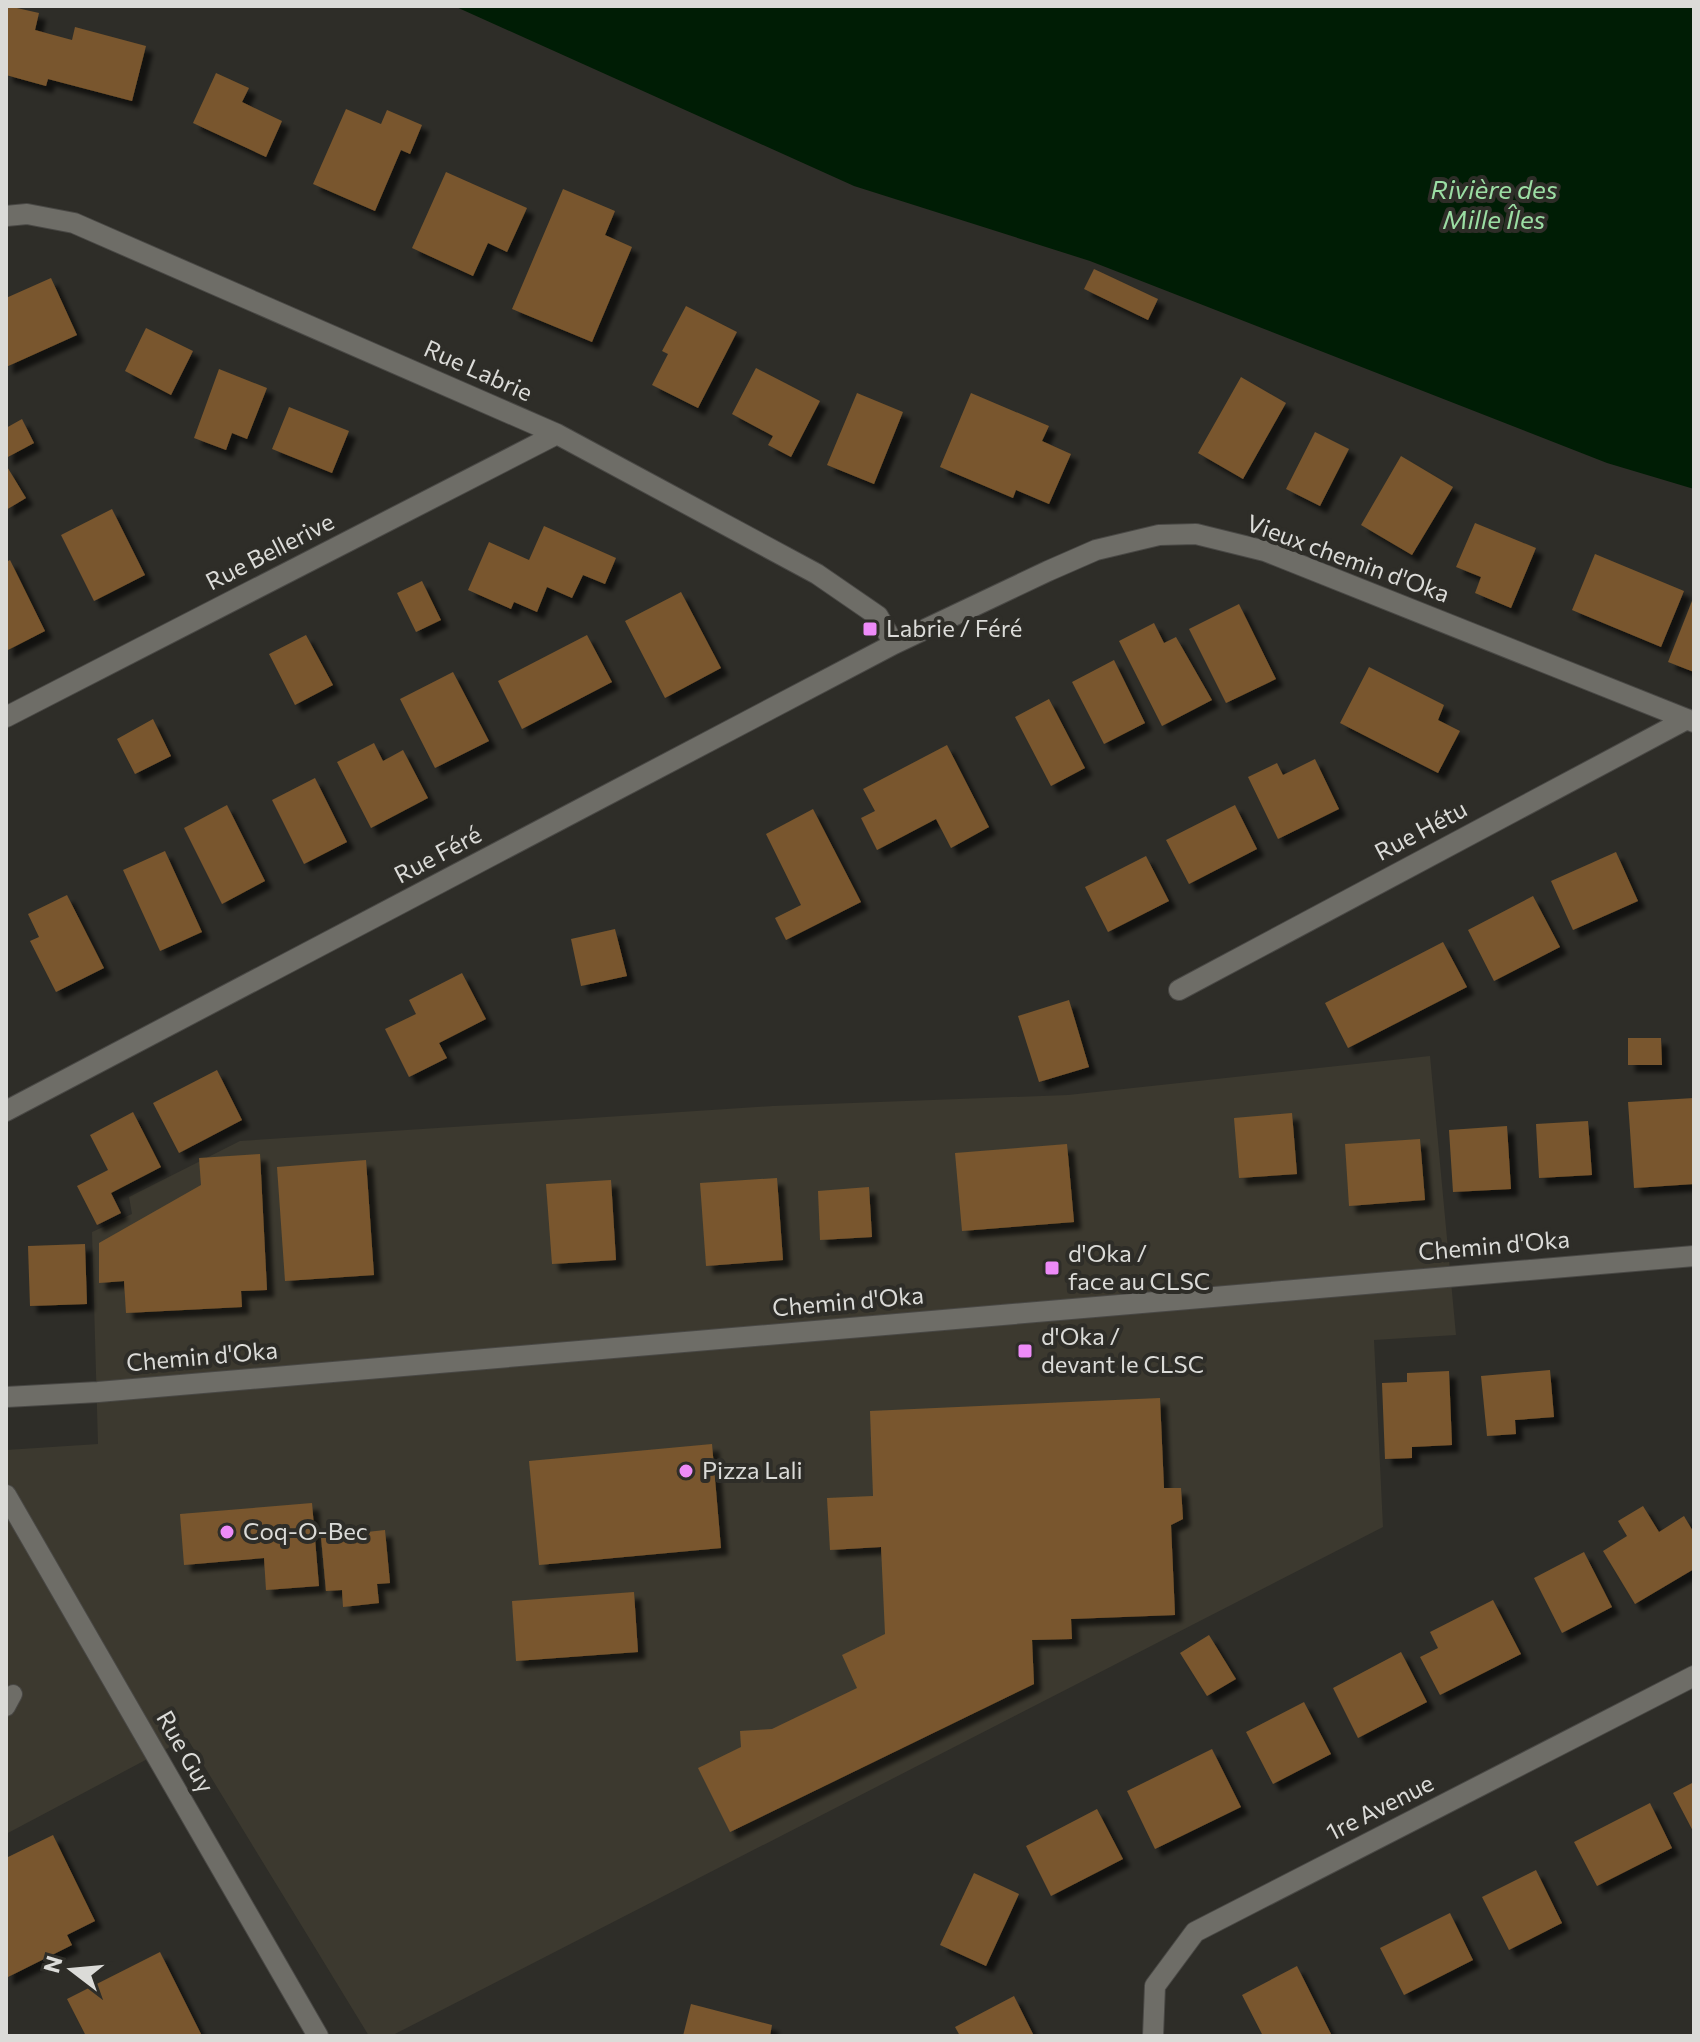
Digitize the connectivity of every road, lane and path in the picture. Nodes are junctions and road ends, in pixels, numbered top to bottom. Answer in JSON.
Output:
{"nodes":[{"id":1,"x":6,"y":216,"type":"edge"},
{"id":2,"x":557,"y":434,"type":"junction"},
{"id":3,"x":894,"y":644,"type":"junction"},
{"id":4,"x":6,"y":717,"type":"edge"},
{"id":5,"x":1690,"y":720,"type":"edge"},
{"id":6,"x":1179,"y":990,"type":"dead end"},
{"id":7,"x":6,"y":1111,"type":"edge"},
{"id":8,"x":1694,"y":1256,"type":"edge"},
{"id":9,"x":6,"y":1397,"type":"edge"},
{"id":10,"x":6,"y":1495,"type":"edge"},
{"id":11,"x":1694,"y":1676,"type":"edge"},
{"id":12,"x":318,"y":2036,"type":"edge"},
{"id":13,"x":1153,"y":2036,"type":"edge"}],
"edges":[{"from":1,"to":2,"type":"street","name":"Rue Labrie"},
{"from":2,"to":3,"type":"street","name":"Rue Labrie"},
{"from":2,"to":4,"type":"street","name":"Rue Bellerive"},
{"from":3,"to":5,"type":"street","name":"Vieux chemin d'Oka"},
{"from":3,"to":7,"type":"street","name":"Rue Féré"},
{"from":5,"to":6,"type":"street","name":"Rue Hétu"},
{"from":8,"to":9,"type":"street","name":"Chemin d'Oka"},
{"from":10,"to":12,"type":"street","name":"Rue Guy"},
{"from":11,"to":13,"type":"street","name":"1re Avenue"}]}
